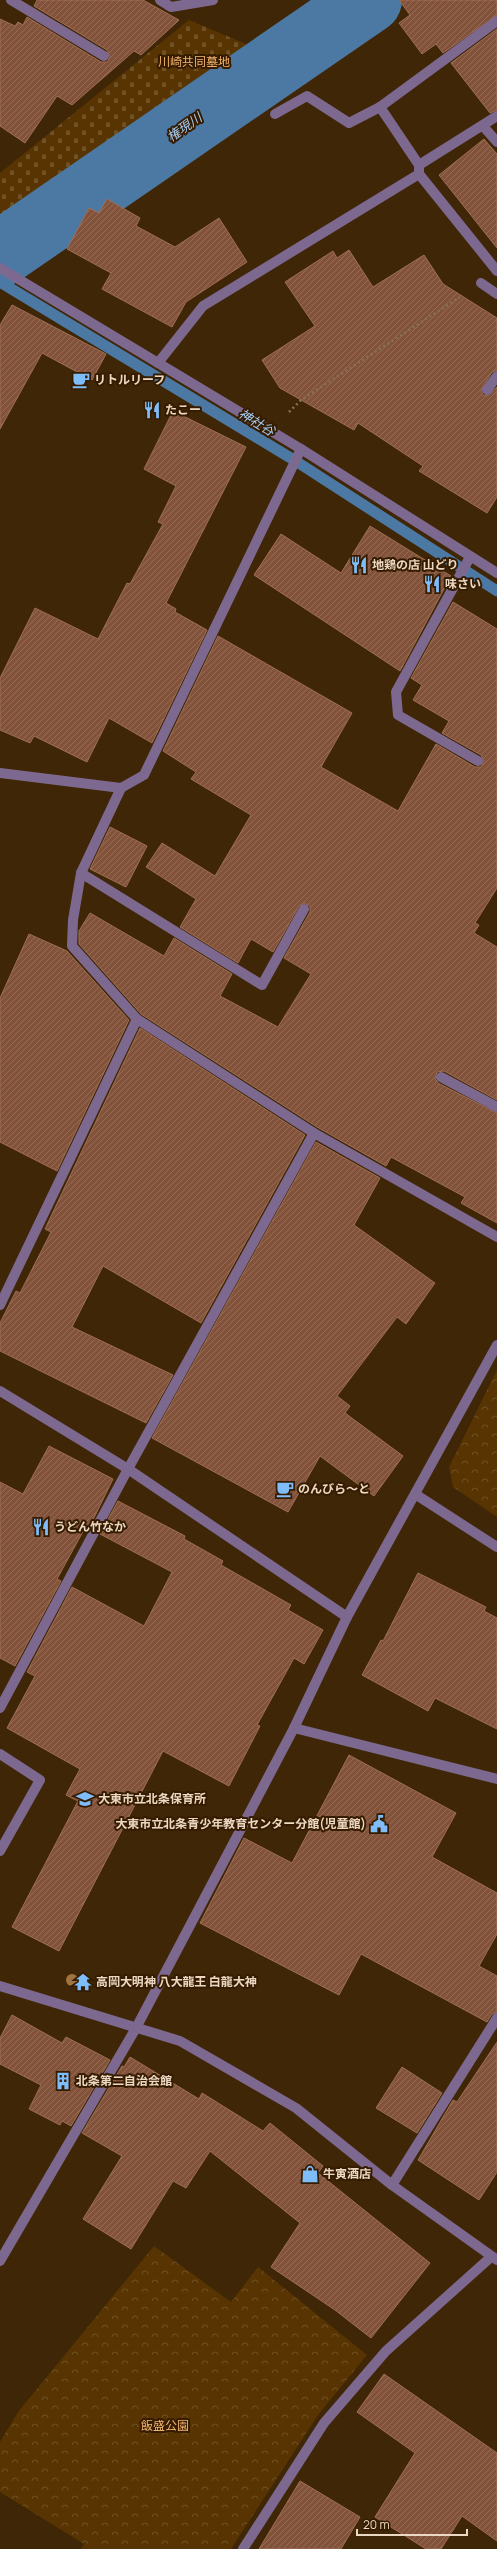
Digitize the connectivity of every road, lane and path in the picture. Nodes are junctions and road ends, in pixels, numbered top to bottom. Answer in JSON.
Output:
{"nodes":[{"id":1,"x":11,"y":0,"type":"edge"},
{"id":2,"x":160,"y":0,"type":"edge"},
{"id":3,"x":213,"y":0,"type":"edge"},
{"id":4,"x":497,"y":22,"type":"edge"},
{"id":5,"x":104,"y":56,"type":"dead end"},
{"id":6,"x":380,"y":107,"type":"junction"},
{"id":7,"x":275,"y":114,"type":"dead end"},
{"id":8,"x":497,"y":116,"type":"edge"},
{"id":9,"x":483,"y":126,"type":"junction"},
{"id":10,"x":497,"y":142,"type":"edge"},
{"id":11,"x":419,"y":170,"type":"junction"},
{"id":12,"x":0,"y":268,"type":"edge"},
{"id":13,"x":497,"y":271,"type":"edge"},
{"id":14,"x":481,"y":283,"type":"joint"},
{"id":15,"x":497,"y":294,"type":"edge"},
{"id":16,"x":158,"y":363,"type":"junction"},
{"id":17,"x":497,"y":376,"type":"edge"},
{"id":18,"x":487,"y":390,"type":"dead end"},
{"id":19,"x":271,"y":431,"type":"junction"},
{"id":20,"x":300,"y":451,"type":"junction"},
{"id":21,"x":470,"y":557,"type":"junction"},
{"id":22,"x":497,"y":573,"type":"edge"},
{"id":23,"x":478,"y":762,"type":"dead end"},
{"id":24,"x":0,"y":773,"type":"edge"},
{"id":25,"x":121,"y":788,"type":"junction"},
{"id":26,"x":82,"y":873,"type":"junction"},
{"id":27,"x":304,"y":909,"type":"dead end"},
{"id":28,"x":137,"y":1019,"type":"junction"},
{"id":29,"x":440,"y":1077,"type":"dead end"},
{"id":30,"x":497,"y":1107,"type":"edge"},
{"id":31,"x":314,"y":1133,"type":"junction"},
{"id":32,"x":497,"y":1237,"type":"edge"},
{"id":33,"x":0,"y":1306,"type":"edge"},
{"id":34,"x":497,"y":1345,"type":"edge"},
{"id":35,"x":0,"y":1391,"type":"edge"},
{"id":36,"x":128,"y":1469,"type":"junction"},
{"id":37,"x":415,"y":1494,"type":"junction"},
{"id":38,"x":497,"y":1547,"type":"edge"},
{"id":39,"x":347,"y":1617,"type":"junction"},
{"id":40,"x":0,"y":1708,"type":"edge"},
{"id":41,"x":294,"y":1728,"type":"junction"},
{"id":42,"x":0,"y":1754,"type":"edge"},
{"id":43,"x":497,"y":1779,"type":"edge"},
{"id":44,"x":0,"y":1851,"type":"edge"},
{"id":45,"x":0,"y":1986,"type":"edge"},
{"id":46,"x":497,"y":2018,"type":"edge"},
{"id":47,"x":136,"y":2028,"type":"junction"},
{"id":48,"x":392,"y":2185,"type":"junction"},
{"id":49,"x":494,"y":2259,"type":"edge"},
{"id":50,"x":0,"y":2261,"type":"edge"},
{"id":51,"x":243,"y":2549,"type":"edge"}],
"edges":[{"from":1,"to":5,"type":"street"},
{"from":2,"to":3,"type":"street"},
{"from":4,"to":6,"type":"street"},
{"from":6,"to":7,"type":"street"},
{"from":6,"to":11,"type":"street"},
{"from":8,"to":9,"type":"street"},
{"from":9,"to":10,"type":"street"},
{"from":9,"to":11,"type":"street"},
{"from":11,"to":13,"type":"street"},
{"from":11,"to":16,"type":"street"},
{"from":12,"to":16,"type":"street"},
{"from":14,"to":15,"type":"street"},
{"from":14,"to":19,"type":"path"},
{"from":16,"to":19,"type":"street"},
{"from":17,"to":18,"type":"street"},
{"from":19,"to":20,"type":"street"},
{"from":20,"to":21,"type":"street"},
{"from":20,"to":25,"type":"street"},
{"from":21,"to":22,"type":"street"},
{"from":21,"to":23,"type":"street"},
{"from":24,"to":25,"type":"street"},
{"from":25,"to":26,"type":"street"},
{"from":26,"to":27,"type":"street"},
{"from":26,"to":28,"type":"street"},
{"from":28,"to":31,"type":"street"},
{"from":28,"to":33,"type":"street"},
{"from":29,"to":30,"type":"street"},
{"from":31,"to":32,"type":"street"},
{"from":31,"to":36,"type":"street"},
{"from":34,"to":37,"type":"street"},
{"from":35,"to":36,"type":"street"},
{"from":36,"to":39,"type":"street"},
{"from":36,"to":40,"type":"street"},
{"from":37,"to":38,"type":"street"},
{"from":37,"to":39,"type":"street"},
{"from":39,"to":41,"type":"street"},
{"from":41,"to":43,"type":"street"},
{"from":41,"to":47,"type":"street"},
{"from":42,"to":44,"type":"street"},
{"from":45,"to":47,"type":"street"},
{"from":46,"to":48,"type":"street"},
{"from":47,"to":48,"type":"street"},
{"from":47,"to":50,"type":"street"},
{"from":48,"to":49,"type":"street"},
{"from":49,"to":51,"type":"street"}]}
